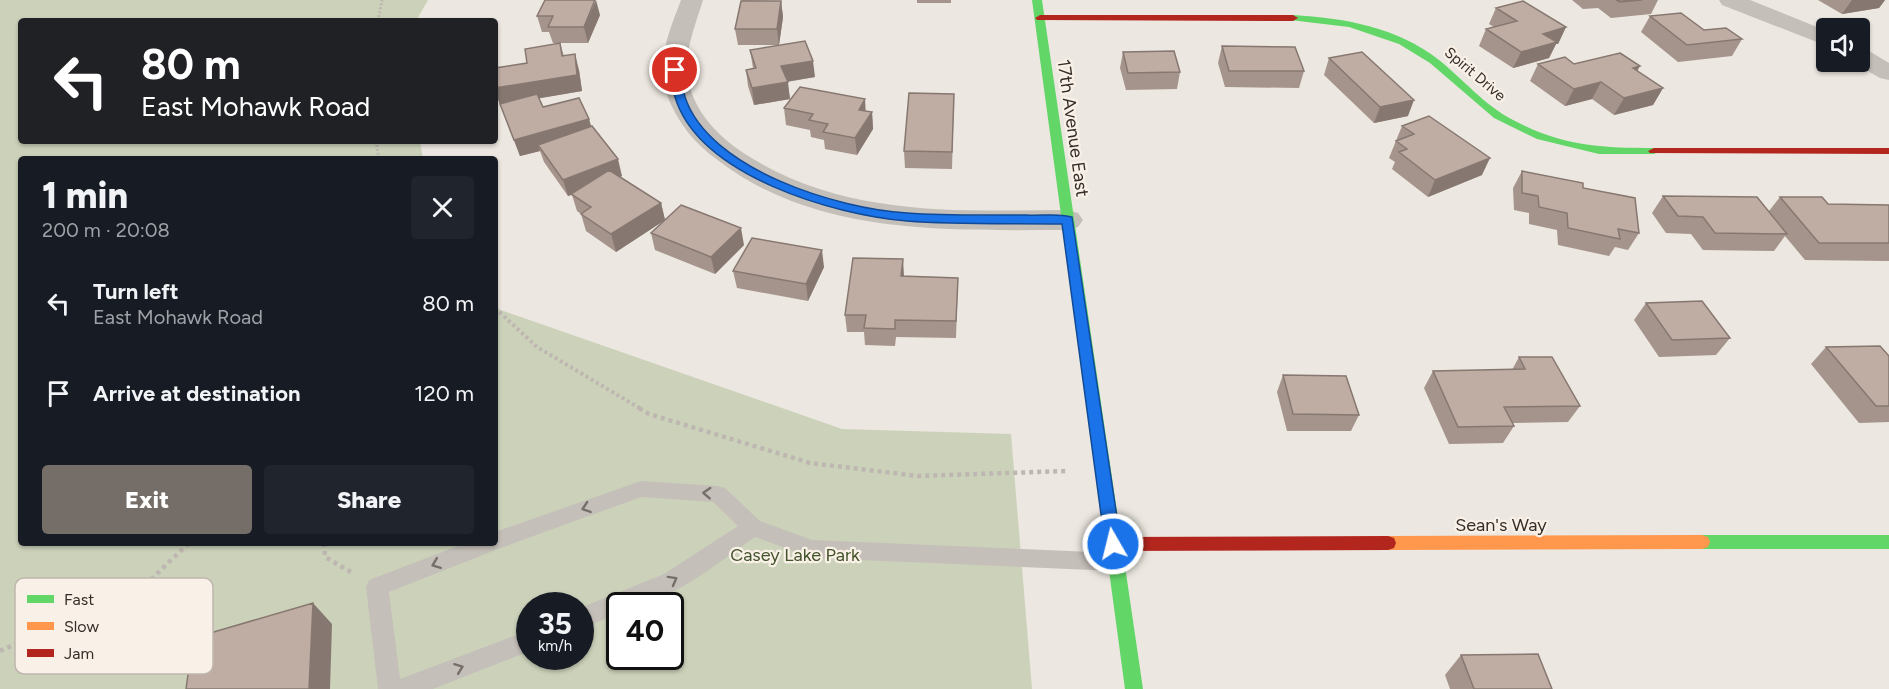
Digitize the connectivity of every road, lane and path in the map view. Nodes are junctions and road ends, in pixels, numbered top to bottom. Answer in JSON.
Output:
{"nodes":[{"id":1,"x":382,"y":0,"type":"edge"},
{"id":2,"x":692,"y":0,"type":"edge"},
{"id":3,"x":1037,"y":0,"type":"edge"},
{"id":4,"x":1730,"y":0,"type":"edge"},
{"id":5,"x":379,"y":18,"type":"edge"},
{"id":6,"x":1040,"y":18,"type":"junction"},
{"id":7,"x":1816,"y":35,"type":"edge"},
{"id":8,"x":1870,"y":62,"type":"edge"},
{"id":9,"x":1889,"y":73,"type":"edge"},
{"id":10,"x":1889,"y":151,"type":"edge"},
{"id":11,"x":1068,"y":220,"type":"junction"},
{"id":12,"x":498,"y":311,"type":"edge"},
{"id":13,"x":1103,"y":470,"type":"junction"},
{"id":14,"x":753,"y":527,"type":"junction"},
{"id":15,"x":498,"y":540,"type":"edge"},
{"id":16,"x":1889,"y":542,"type":"edge"},
{"id":17,"x":186,"y":546,"type":"edge"},
{"id":18,"x":324,"y":546,"type":"edge"},
{"id":19,"x":482,"y":546,"type":"edge"},
{"id":20,"x":1115,"y":553,"type":"junction"},
{"id":21,"x":152,"y":578,"type":"edge"},
{"id":22,"x":377,"y":586,"type":"junction"},
{"id":23,"x":594,"y":613,"type":"edge"},
{"id":24,"x":15,"y":644,"type":"edge"},
{"id":25,"x":516,"y":645,"type":"edge"},
{"id":26,"x":0,"y":651,"type":"edge"},
{"id":27,"x":390,"y":689,"type":"edge"},
{"id":28,"x":404,"y":689,"type":"edge"},
{"id":29,"x":1134,"y":689,"type":"edge"}],
"edges":[{"from":1,"to":5,"type":"path"},
{"from":2,"to":11,"type":"street"},
{"from":3,"to":6,"type":"street","name":"17th Avenue East"},
{"from":4,"to":7,"type":"street"},
{"from":6,"to":10,"type":"street","name":"Spirit Drive"},
{"from":6,"to":11,"type":"street","name":"17th Avenue East"},
{"from":8,"to":9,"type":"street"},
{"from":11,"to":13,"type":"street","name":"17th Avenue East"},
{"from":12,"to":13,"type":"path"},
{"from":13,"to":20,"type":"street","name":"17th Avenue East"},
{"from":14,"to":15,"type":"lane","one_way":true},
{"from":14,"to":20,"type":"lane"},
{"from":23,"to":14,"type":"lane","one_way":true},
{"from":16,"to":20,"type":"street","name":"Sean's Way"},
{"from":17,"to":21,"type":"path"},
{"from":18,"to":22,"type":"path"},
{"from":19,"to":22,"type":"lane","one_way":true},
{"from":20,"to":29,"type":"street","name":"17th Avenue East"},
{"from":22,"to":27,"type":"lane"},
{"from":24,"to":26,"type":"path"},
{"from":28,"to":25,"type":"lane","one_way":true}]}
